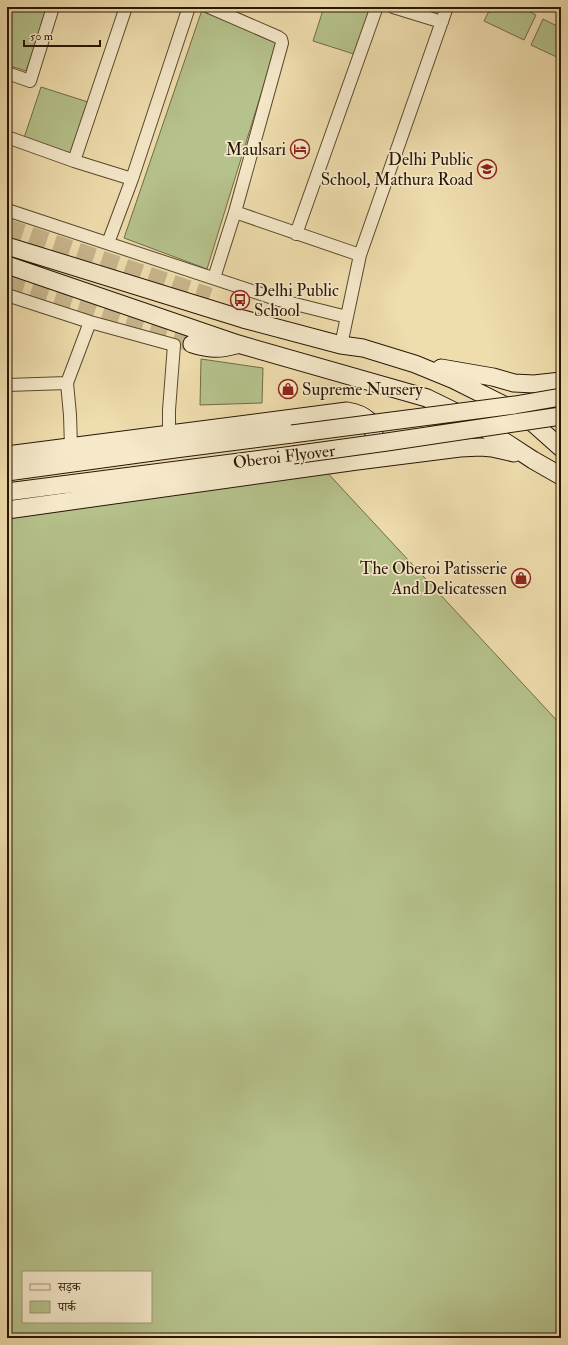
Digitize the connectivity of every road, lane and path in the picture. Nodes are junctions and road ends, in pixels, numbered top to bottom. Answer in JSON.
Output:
{"nodes":[{"id":1,"x":53,"y":7,"type":"edge"},
{"id":2,"x":126,"y":7,"type":"edge"},
{"id":3,"x":190,"y":7,"type":"edge"},
{"id":4,"x":209,"y":7,"type":"edge"},
{"id":5,"x":376,"y":7,"type":"edge"},
{"id":6,"x":393,"y":7,"type":"edge"},
{"id":7,"x":447,"y":7,"type":"edge"},
{"id":8,"x":442,"y":22,"type":"junction"},
{"id":9,"x":7,"y":73,"type":"edge"},
{"id":10,"x":7,"y":137,"type":"edge"},
{"id":11,"x":74,"y":161,"type":"junction"},
{"id":12,"x":132,"y":179,"type":"junction"},
{"id":13,"x":7,"y":210,"type":"edge"},
{"id":14,"x":235,"y":212,"type":"junction"},
{"id":15,"x":296,"y":234,"type":"junction"},
{"id":16,"x":108,"y":243,"type":"junction"},
{"id":17,"x":7,"y":246,"type":"edge"},
{"id":18,"x":360,"y":255,"type":"junction"},
{"id":19,"x":7,"y":265,"type":"edge"},
{"id":20,"x":214,"y":278,"type":"junction"},
{"id":21,"x":7,"y":295,"type":"edge"},
{"id":22,"x":210,"y":296,"type":"tunnel mouth"},
{"id":23,"x":348,"y":317,"type":"junction"},
{"id":24,"x":243,"y":319,"type":"junction"},
{"id":25,"x":90,"y":322,"type":"junction"},
{"id":26,"x":192,"y":344,"type":"tunnel mouth"},
{"id":27,"x":238,"y":344,"type":"junction"},
{"id":28,"x":341,"y":345,"type":"junction"},
{"id":29,"x":415,"y":364,"type":"junction"},
{"id":30,"x":561,"y":381,"type":"edge"},
{"id":31,"x":67,"y":383,"type":"junction"},
{"id":32,"x":7,"y":385,"type":"edge"},
{"id":33,"x":561,"y":397,"type":"edge"},
{"id":34,"x":561,"y":416,"type":"edge"},
{"id":35,"x":169,"y":435,"type":"junction"},
{"id":36,"x":71,"y":447,"type":"junction"},
{"id":37,"x":561,"y":448,"type":"edge"},
{"id":38,"x":7,"y":455,"type":"edge"},
{"id":39,"x":533,"y":460,"type":"junction"},
{"id":40,"x":357,"y":461,"type":"junction"},
{"id":41,"x":7,"y":472,"type":"edge"},
{"id":42,"x":561,"y":476,"type":"edge"},
{"id":43,"x":7,"y":492,"type":"edge"},
{"id":44,"x":7,"y":510,"type":"edge"}],
"edges":[{"from":1,"to":9,"type":"street"},
{"from":2,"to":11,"type":"street"},
{"from":3,"to":12,"type":"street"},
{"from":4,"to":14,"type":"street"},
{"from":5,"to":15,"type":"street"},
{"from":6,"to":8,"type":"street"},
{"from":7,"to":8,"type":"street"},
{"from":8,"to":18,"type":"street"},
{"from":10,"to":11,"type":"street"},
{"from":11,"to":12,"type":"street"},
{"from":12,"to":16,"type":"street"},
{"from":13,"to":16,"type":"street"},
{"from":14,"to":15,"type":"street"},
{"from":14,"to":20,"type":"street"},
{"from":15,"to":18,"type":"street"},
{"from":16,"to":20,"type":"street"},
{"from":17,"to":24,"type":"main road"},
{"from":18,"to":23,"type":"street"},
{"from":19,"to":27,"type":"main road"},
{"from":20,"to":23,"type":"street"},
{"from":21,"to":25,"type":"street"},
{"from":22,"to":24,"type":"main road"},
{"from":23,"to":28,"type":"street"},
{"from":24,"to":28,"type":"main road"},
{"from":25,"to":31,"type":"street"},
{"from":25,"to":35,"type":"street"},
{"from":26,"to":27,"type":"main road"},
{"from":27,"to":39,"type":"main road"},
{"from":28,"to":29,"type":"main road"},
{"from":29,"to":30,"type":"main road"},
{"from":29,"to":37,"type":"main road"},
{"from":31,"to":32,"type":"street"},
{"from":31,"to":36,"type":"street"},
{"from":33,"to":41,"type":"main road","name":"Oberoi Flyover","bridge":true},
{"from":34,"to":43,"type":"main road","name":"Oberoi Flyover","bridge":true},
{"from":35,"to":36,"type":"main road"},
{"from":35,"to":40,"type":"main road"},
{"from":36,"to":38,"type":"main road"},
{"from":39,"to":40,"type":"main road"},
{"from":39,"to":42,"type":"main road"},
{"from":40,"to":44,"type":"main road"}]}
